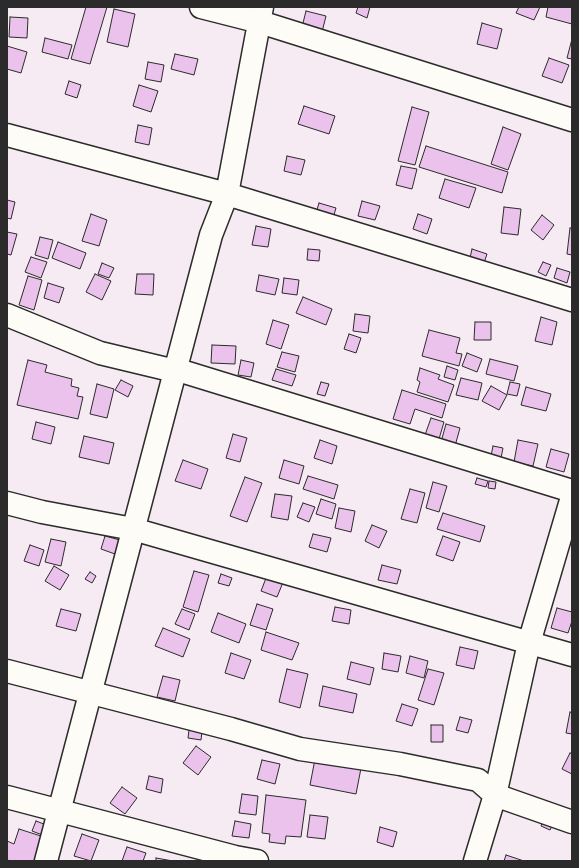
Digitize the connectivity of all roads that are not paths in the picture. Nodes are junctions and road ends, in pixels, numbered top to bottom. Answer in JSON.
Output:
{"nodes":[{"id":1,"x":201,"y":7,"type":"edge"},
{"id":2,"x":261,"y":14,"type":"edge"},
{"id":3,"x":572,"y":120,"type":"edge"},
{"id":4,"x":7,"y":135,"type":"edge"},
{"id":5,"x":227,"y":194,"type":"junction"},
{"id":6,"x":572,"y":300,"type":"edge"},
{"id":7,"x":7,"y":315,"type":"edge"},
{"id":8,"x":175,"y":371,"type":"junction"},
{"id":9,"x":572,"y":491,"type":"edge"},
{"id":10,"x":572,"y":497,"type":"edge"},
{"id":11,"x":7,"y":503,"type":"edge"},
{"id":12,"x":133,"y":529,"type":"junction"},
{"id":13,"x":529,"y":643,"type":"junction"},
{"id":14,"x":572,"y":655,"type":"edge"},
{"id":15,"x":7,"y":672,"type":"edge"},
{"id":16,"x":90,"y":692,"type":"junction"},
{"id":17,"x":495,"y":795,"type":"junction"},
{"id":18,"x":7,"y":797,"type":"edge"},
{"id":19,"x":59,"y":810,"type":"junction"},
{"id":20,"x":572,"y":822,"type":"edge"},
{"id":21,"x":46,"y":861,"type":"edge"},
{"id":22,"x":257,"y":861,"type":"edge"},
{"id":23,"x":476,"y":861,"type":"edge"}],
"edges":[{"from":1,"to":2,"type":"street"},
{"from":2,"to":3,"type":"street"},
{"from":2,"to":5,"type":"street"},
{"from":4,"to":5,"type":"street"},
{"from":5,"to":6,"type":"street"},
{"from":5,"to":8,"type":"street"},
{"from":7,"to":8,"type":"street"},
{"from":8,"to":9,"type":"street"},
{"from":8,"to":12,"type":"street"},
{"from":10,"to":13,"type":"street"},
{"from":11,"to":12,"type":"street"},
{"from":12,"to":13,"type":"street"},
{"from":12,"to":16,"type":"street"},
{"from":13,"to":14,"type":"street"},
{"from":13,"to":17,"type":"street"},
{"from":15,"to":16,"type":"street"},
{"from":16,"to":17,"type":"street"},
{"from":16,"to":19,"type":"street"},
{"from":17,"to":20,"type":"street"},
{"from":17,"to":23,"type":"street"},
{"from":18,"to":19,"type":"street"},
{"from":19,"to":21,"type":"street"},
{"from":19,"to":22,"type":"street"}]}
